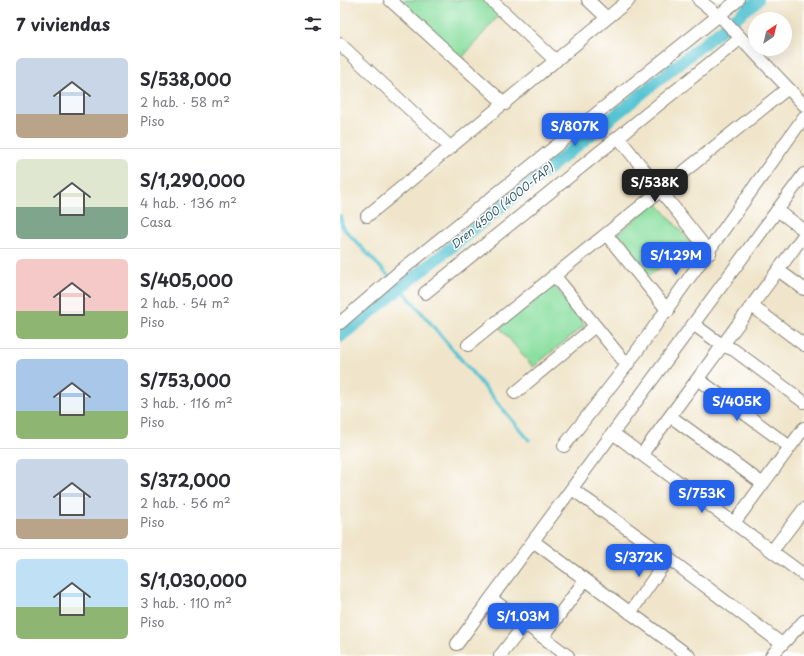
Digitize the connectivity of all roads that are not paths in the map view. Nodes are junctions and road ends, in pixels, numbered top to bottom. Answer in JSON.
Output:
{"nodes":[{"id":1,"x":390,"y":0,"type":"edge"},
{"id":2,"x":491,"y":0,"type":"edge"},
{"id":3,"x":588,"y":0,"type":"edge"},
{"id":4,"x":629,"y":0,"type":"edge"},
{"id":5,"x":699,"y":0,"type":"edge"},
{"id":6,"x":738,"y":0,"type":"edge"},
{"id":7,"x":607,"y":18,"type":"junction"},
{"id":8,"x":724,"y":21,"type":"junction"},
{"id":9,"x":740,"y":38,"type":"junction"},
{"id":10,"x":340,"y":44,"type":"edge"},
{"id":11,"x":556,"y":61,"type":"junction"},
{"id":12,"x":788,"y":88,"type":"junction"},
{"id":13,"x":505,"y":104,"type":"junction"},
{"id":14,"x":804,"y":105,"type":"edge"},
{"id":15,"x":804,"y":117,"type":"edge"},
{"id":16,"x":618,"y":137,"type":"junction"},
{"id":17,"x":451,"y":148,"type":"junction"},
{"id":18,"x":804,"y":174,"type":"edge"},
{"id":19,"x":660,"y":191,"type":"junction"},
{"id":20,"x":777,"y":210,"type":"junction"},
{"id":21,"x":367,"y":216,"type":"dead end"},
{"id":22,"x":804,"y":230,"type":"edge"},
{"id":23,"x":606,"y":234,"type":"junction"},
{"id":24,"x":804,"y":235,"type":"edge"},
{"id":25,"x":709,"y":252,"type":"junction"},
{"id":26,"x":778,"y":270,"type":"junction"},
{"id":27,"x":554,"y":275,"type":"junction"},
{"id":28,"x":804,"y":289,"type":"edge"},
{"id":29,"x":425,"y":293,"type":"dead end"},
{"id":30,"x":752,"y":306,"type":"junction"},
{"id":31,"x":668,"y":310,"type":"junction"},
{"id":32,"x":340,"y":323,"type":"edge"},
{"id":33,"x":693,"y":324,"type":"junction"},
{"id":34,"x":595,"y":326,"type":"junction"},
{"id":35,"x":468,"y":345,"type":"dead end"},
{"id":36,"x":804,"y":345,"type":"edge"},
{"id":37,"x":722,"y":346,"type":"junction"},
{"id":38,"x":627,"y":365,"type":"junction"},
{"id":39,"x":698,"y":379,"type":"junction"},
{"id":40,"x":515,"y":393,"type":"dead end"},
{"id":41,"x":804,"y":402,"type":"edge"},
{"id":42,"x":670,"y":416,"type":"junction"},
{"id":43,"x":803,"y":431,"type":"edge"},
{"id":44,"x":614,"y":434,"type":"junction"},
{"id":45,"x":564,"y":446,"type":"dead end"},
{"id":46,"x":790,"y":447,"type":"junction"},
{"id":47,"x":642,"y":454,"type":"junction"},
{"id":48,"x":763,"y":484,"type":"junction"},
{"id":49,"x":572,"y":489,"type":"junction"},
{"id":50,"x":804,"y":509,"type":"edge"},
{"id":51,"x":734,"y":523,"type":"junction"},
{"id":52,"x":533,"y":542,"type":"junction"},
{"id":53,"x":772,"y":552,"type":"junction"},
{"id":54,"x":668,"y":558,"type":"junction"},
{"id":55,"x":804,"y":575,"type":"edge"},
{"id":56,"x":585,"y":580,"type":"junction"},
{"id":57,"x":492,"y":599,"type":"junction"},
{"id":58,"x":630,"y":613,"type":"junction"},
{"id":59,"x":804,"y":621,"type":"edge"},
{"id":60,"x":525,"y":624,"type":"junction"},
{"id":61,"x":543,"y":637,"type":"junction"},
{"id":62,"x":458,"y":644,"type":"dead end"},
{"id":63,"x":782,"y":644,"type":"junction"},
{"id":64,"x":500,"y":656,"type":"edge"},
{"id":65,"x":568,"y":656,"type":"edge"},
{"id":66,"x":689,"y":656,"type":"edge"},
{"id":67,"x":771,"y":656,"type":"edge"}],
"edges":[{"from":1,"to":13,"type":"street"},
{"from":2,"to":11,"type":"street"},
{"from":3,"to":7,"type":"street"},
{"from":4,"to":7,"type":"street"},
{"from":5,"to":8,"type":"street"},
{"from":6,"to":8,"type":"street"},
{"from":7,"to":11,"type":"street"},
{"from":8,"to":9,"type":"street"},
{"from":8,"to":32,"type":"street"},
{"from":9,"to":12,"type":"street"},
{"from":9,"to":16,"type":"street"},
{"from":10,"to":17,"type":"street"},
{"from":11,"to":13,"type":"street"},
{"from":12,"to":14,"type":"street"},
{"from":12,"to":19,"type":"street"},
{"from":13,"to":17,"type":"street"},
{"from":15,"to":25,"type":"street"},
{"from":16,"to":19,"type":"street"},
{"from":16,"to":29,"type":"street"},
{"from":17,"to":21,"type":"street"},
{"from":18,"to":20,"type":"street"},
{"from":19,"to":23,"type":"street"},
{"from":19,"to":25,"type":"street"},
{"from":20,"to":22,"type":"street"},
{"from":20,"to":33,"type":"street"},
{"from":23,"to":27,"type":"street"},
{"from":23,"to":31,"type":"street"},
{"from":24,"to":26,"type":"street"},
{"from":25,"to":31,"type":"street"},
{"from":26,"to":28,"type":"street"},
{"from":26,"to":30,"type":"street"},
{"from":27,"to":34,"type":"street"},
{"from":27,"to":35,"type":"street"},
{"from":30,"to":36,"type":"street"},
{"from":30,"to":37,"type":"street"},
{"from":31,"to":38,"type":"street"},
{"from":33,"to":37,"type":"street"},
{"from":33,"to":44,"type":"street"},
{"from":34,"to":38,"type":"street"},
{"from":34,"to":40,"type":"street"},
{"from":37,"to":39,"type":"street"},
{"from":37,"to":41,"type":"street"},
{"from":38,"to":45,"type":"street"},
{"from":39,"to":42,"type":"street"},
{"from":39,"to":46,"type":"street"},
{"from":42,"to":47,"type":"street"},
{"from":42,"to":48,"type":"street"},
{"from":43,"to":46,"type":"street"},
{"from":44,"to":47,"type":"street"},
{"from":44,"to":49,"type":"street"},
{"from":46,"to":48,"type":"street"},
{"from":47,"to":51,"type":"street"},
{"from":48,"to":51,"type":"street"},
{"from":49,"to":52,"type":"street"},
{"from":49,"to":54,"type":"street"},
{"from":50,"to":53,"type":"street"},
{"from":51,"to":53,"type":"street"},
{"from":52,"to":56,"type":"street"},
{"from":52,"to":57,"type":"street"},
{"from":53,"to":55,"type":"street"},
{"from":54,"to":58,"type":"street"},
{"from":54,"to":63,"type":"street"},
{"from":56,"to":58,"type":"street"},
{"from":56,"to":61,"type":"street"},
{"from":57,"to":60,"type":"street"},
{"from":57,"to":62,"type":"street"},
{"from":58,"to":66,"type":"street"},
{"from":59,"to":63,"type":"street"},
{"from":60,"to":61,"type":"street"},
{"from":60,"to":64,"type":"street"},
{"from":61,"to":65,"type":"street"},
{"from":63,"to":67,"type":"street"}]}
